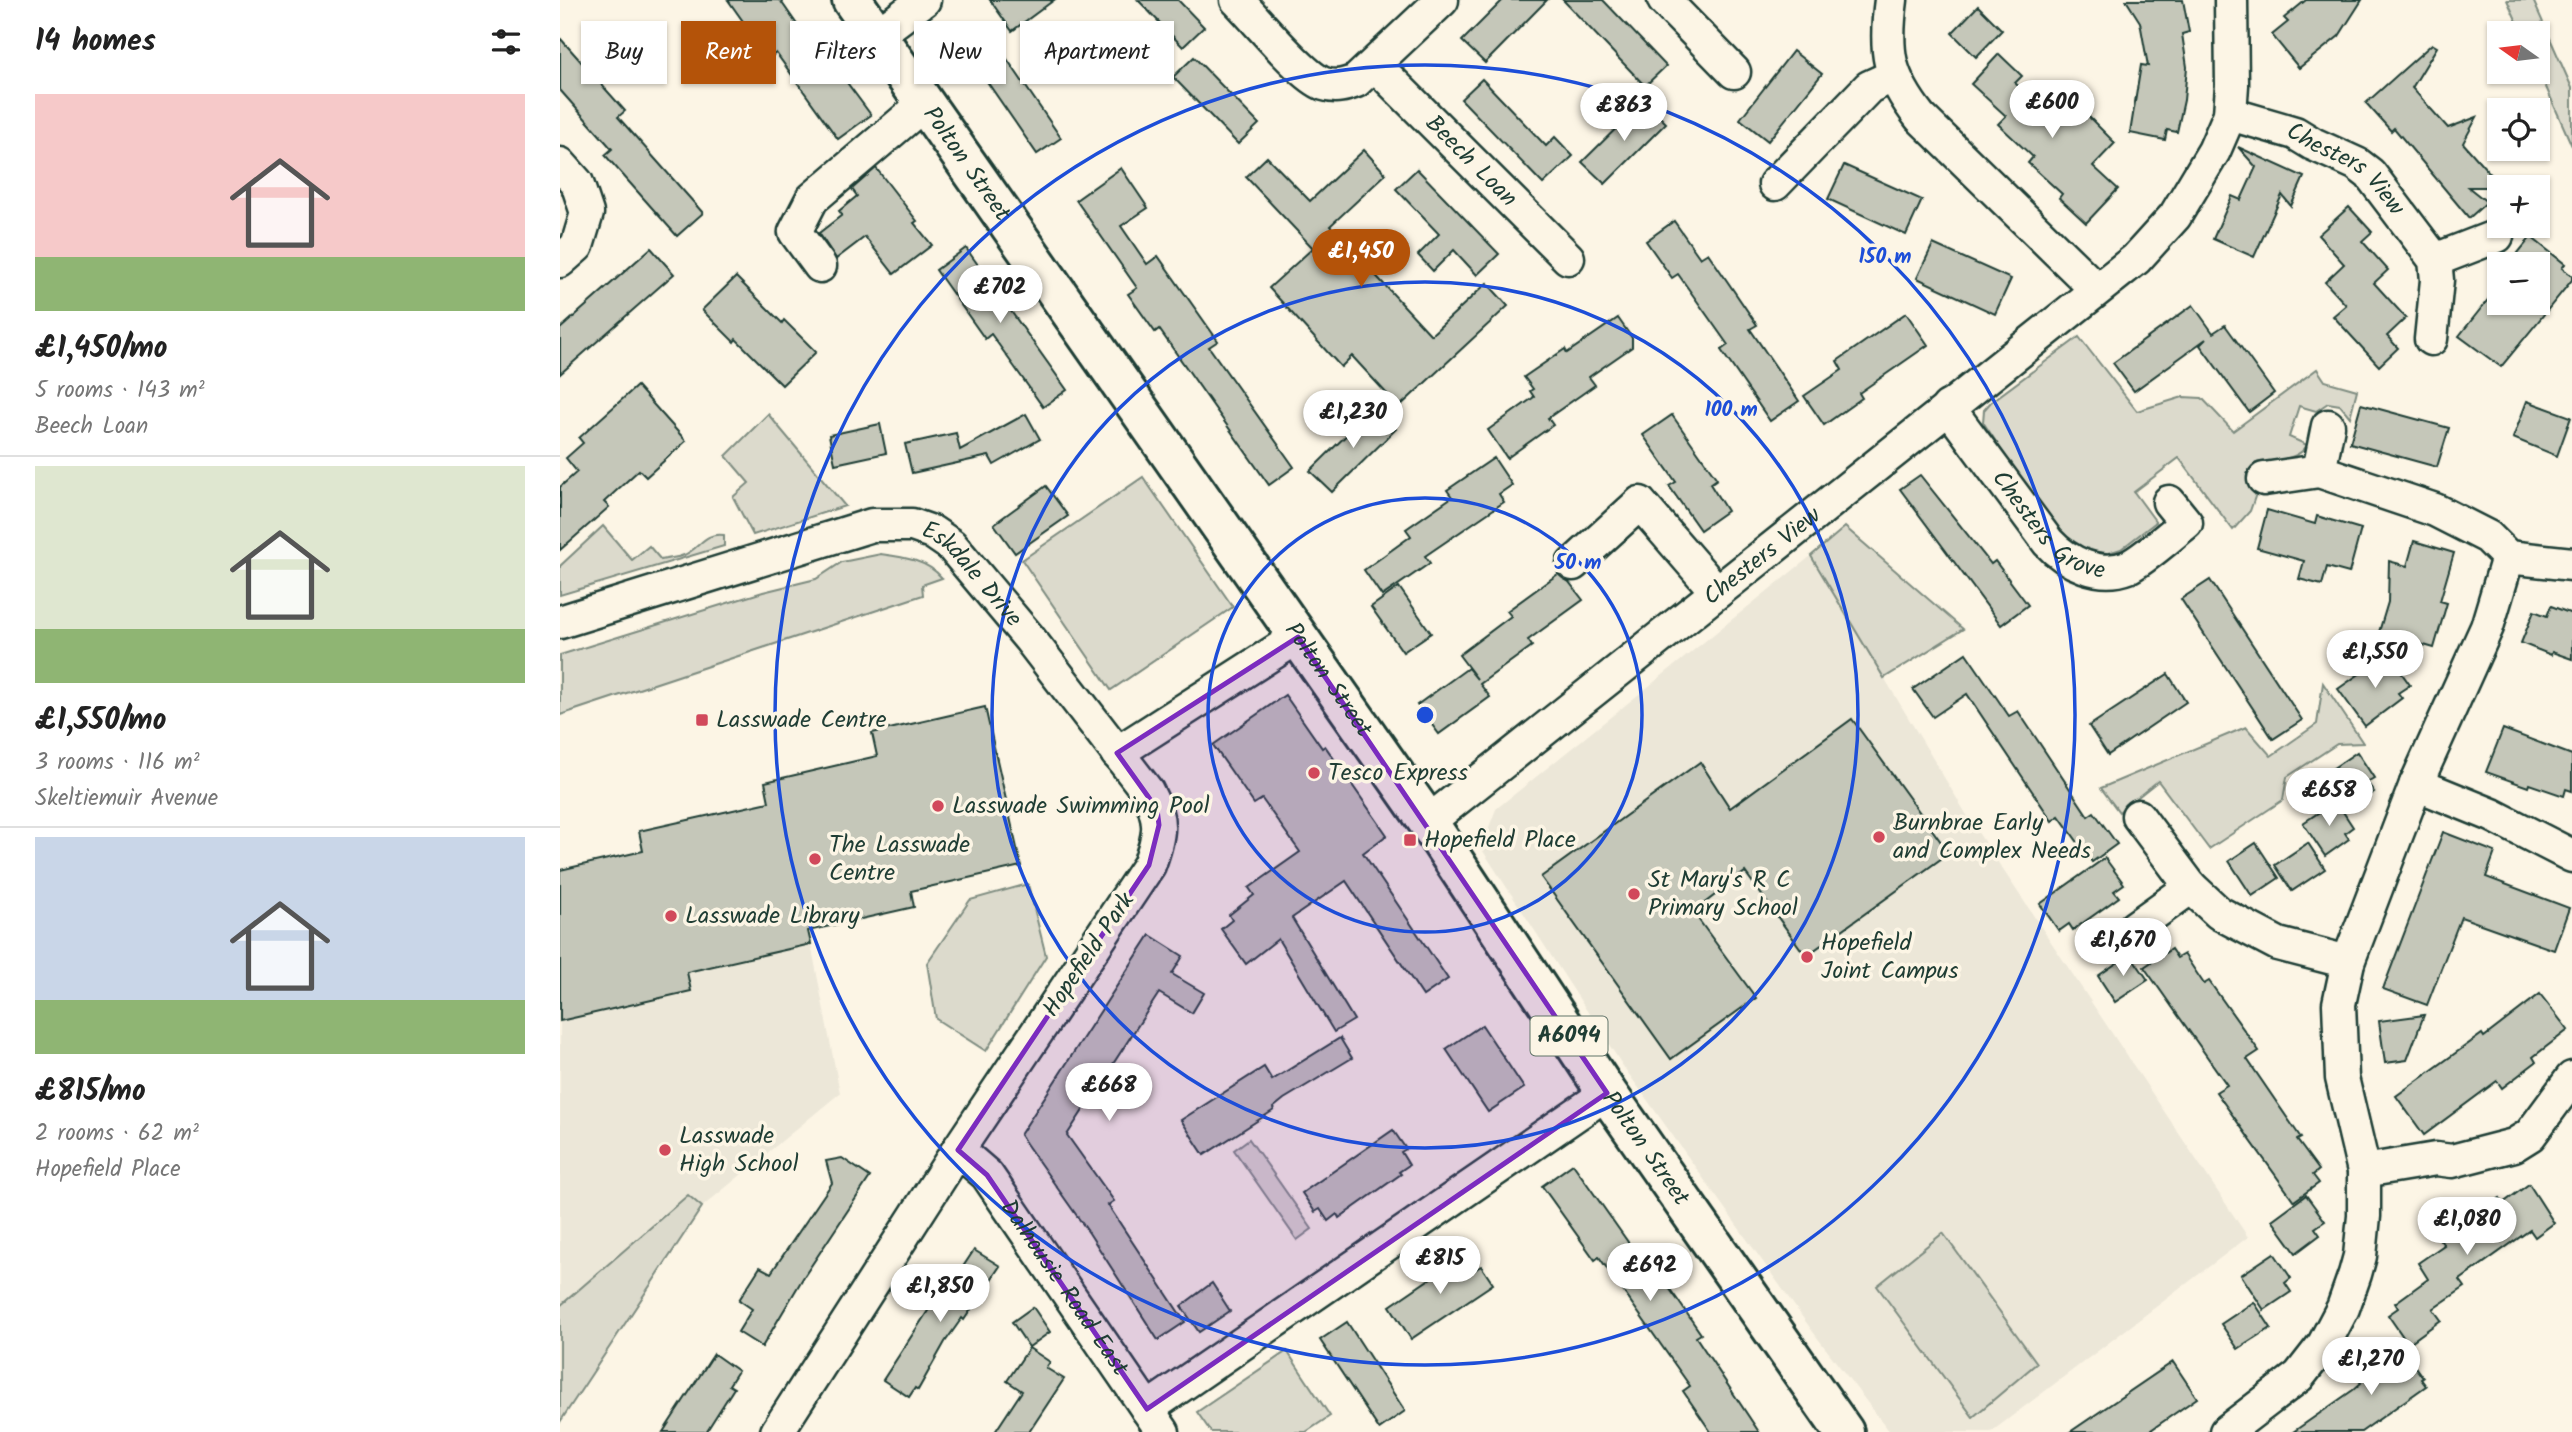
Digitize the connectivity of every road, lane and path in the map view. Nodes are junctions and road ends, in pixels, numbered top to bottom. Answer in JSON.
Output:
{"nodes":[{"id":1,"x":852,"y":0,"type":"edge"},
{"id":2,"x":924,"y":0,"type":"edge"},
{"id":3,"x":1237,"y":0,"type":"edge"},
{"id":4,"x":1442,"y":0,"type":"edge"},
{"id":5,"x":1664,"y":0,"type":"edge"},
{"id":6,"x":1891,"y":0,"type":"edge"},
{"id":7,"x":2231,"y":0,"type":"edge"},
{"id":8,"x":867,"y":21,"type":"edge"},
{"id":9,"x":896,"y":21,"type":"edge"},
{"id":10,"x":1375,"y":65,"type":"junction"},
{"id":11,"x":900,"y":68,"type":"edge"},
{"id":12,"x":1734,"y":72,"type":"dead end"},
{"id":13,"x":1893,"y":76,"type":"junction"},
{"id":14,"x":925,"y":103,"type":"junction"},
{"id":15,"x":2230,"y":114,"type":"junction"},
{"id":16,"x":560,"y":164,"type":"edge"},
{"id":17,"x":1775,"y":184,"type":"dead end"},
{"id":18,"x":2492,"y":238,"type":"edge"},
{"id":19,"x":1568,"y":258,"type":"dead end"},
{"id":20,"x":2435,"y":260,"type":"junction"},
{"id":21,"x":560,"y":261,"type":"edge"},
{"id":22,"x":820,"y":266,"type":"dead end"},
{"id":23,"x":2096,"y":289,"type":"junction"},
{"id":24,"x":2431,"y":339,"type":"dead end"},
{"id":25,"x":1948,"y":407,"type":"junction"},
{"id":26,"x":2328,"y":426,"type":"dead end"},
{"id":27,"x":2319,"y":471,"type":"junction"},
{"id":28,"x":2264,"y":479,"type":"dead end"},
{"id":29,"x":2169,"y":502,"type":"dead end"},
{"id":30,"x":2508,"y":557,"type":"junction"},
{"id":31,"x":1573,"y":564,"type":"dead end"},
{"id":32,"x":2572,"y":564,"type":"edge"},
{"id":33,"x":1717,"y":592,"type":"junction"},
{"id":34,"x":560,"y":622,"type":"edge"},
{"id":35,"x":1298,"y":637,"type":"junction"},
{"id":36,"x":1117,"y":753,"type":"junction"},
{"id":37,"x":2416,"y":784,"type":"junction"},
{"id":38,"x":2138,"y":816,"type":"dead end"},
{"id":39,"x":1428,"y":822,"type":"junction"},
{"id":40,"x":2572,"y":856,"type":"edge"},
{"id":41,"x":2191,"y":887,"type":"junction"},
{"id":42,"x":2134,"y":928,"type":"dead end"},
{"id":43,"x":2348,"y":962,"type":"junction"},
{"id":44,"x":2572,"y":1078,"type":"edge"},
{"id":45,"x":1607,"y":1093,"type":"junction"},
{"id":46,"x":958,"y":1150,"type":"junction"},
{"id":47,"x":2364,"y":1171,"type":"junction"},
{"id":48,"x":1155,"y":1421,"type":"edge"},
{"id":49,"x":777,"y":1432,"type":"edge"},
{"id":50,"x":1844,"y":1432,"type":"edge"},
{"id":51,"x":2226,"y":1432,"type":"edge"}],
"edges":[{"from":1,"to":8,"type":"main road","name":"Polton Street","number":"A6094"},
{"from":2,"to":9,"type":"street"},
{"from":3,"to":10,"type":"street"},
{"from":4,"to":10,"type":"street"},
{"from":5,"to":12,"type":"street"},
{"from":6,"to":13,"type":"street"},
{"from":7,"to":15,"type":"street","name":"Chesters View"},
{"from":10,"to":19,"type":"street","name":"Beech Loan"},
{"from":11,"to":14,"type":"main road","name":"Polton Street","number":"A6094"},
{"from":13,"to":17,"type":"street"},
{"from":13,"to":23,"type":"street"},
{"from":14,"to":22,"type":"street"},
{"from":14,"to":35,"type":"main road","name":"Polton Street","number":"A6094"},
{"from":15,"to":20,"type":"street","name":"Chesters View"},
{"from":15,"to":23,"type":"street","name":"Chesters View"},
{"from":16,"to":21,"type":"street"},
{"from":18,"to":20,"type":"street"},
{"from":20,"to":24,"type":"street"},
{"from":23,"to":25,"type":"street","name":"Chesters View"},
{"from":25,"to":29,"type":"street","name":"Chesters Grove"},
{"from":25,"to":33,"type":"street","name":"Chesters View"},
{"from":26,"to":27,"type":"street"},
{"from":27,"to":28,"type":"street"},
{"from":27,"to":30,"type":"street"},
{"from":30,"to":32,"type":"street"},
{"from":30,"to":37,"type":"street"},
{"from":31,"to":33,"type":"street"},
{"from":33,"to":39,"type":"street","name":"Chesters View"},
{"from":34,"to":36,"type":"street","name":"Eskdale Drive"},
{"from":35,"to":36,"type":"street"},
{"from":35,"to":39,"type":"main road","name":"Polton Street","number":"A6094"},
{"from":36,"to":46,"type":"street","name":"Hopefield Park"},
{"from":37,"to":40,"type":"street"},
{"from":37,"to":43,"type":"street"},
{"from":38,"to":41,"type":"street"},
{"from":39,"to":45,"type":"main road","name":"Polton Street","number":"A6094"},
{"from":41,"to":42,"type":"street"},
{"from":41,"to":43,"type":"street"},
{"from":43,"to":47,"type":"street"},
{"from":44,"to":47,"type":"street"},
{"from":45,"to":48,"type":"street"},
{"from":45,"to":50,"type":"main road","name":"Polton Street","number":"A6094"},
{"from":46,"to":48,"type":"street","name":"Dalhousie Road East"},
{"from":46,"to":49,"type":"street","name":"Hopefield Park"},
{"from":47,"to":51,"type":"street"}]}
